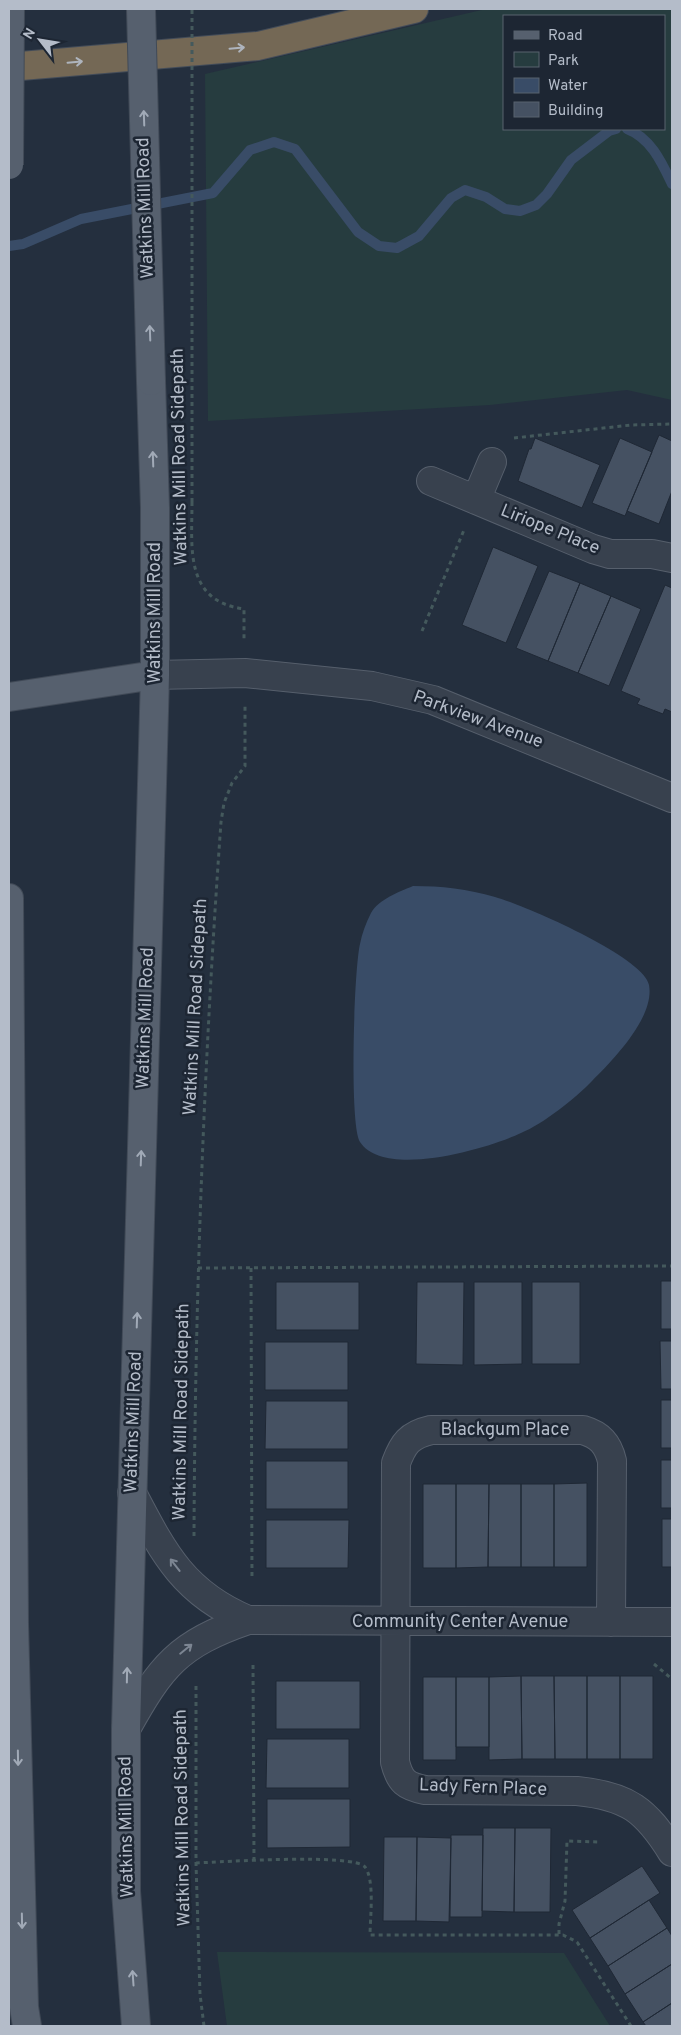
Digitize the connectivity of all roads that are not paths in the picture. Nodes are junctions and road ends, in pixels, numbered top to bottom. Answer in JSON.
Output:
{"nodes":[{"id":1,"x":10,"y":9,"type":"edge"},
{"id":2,"x":141,"y":9,"type":"edge"},
{"id":3,"x":414,"y":9,"type":"edge"},
{"id":4,"x":9,"y":67,"type":"edge"},
{"id":5,"x":9,"y":165,"type":"edge"},
{"id":6,"x":492,"y":462,"type":"dead end"},
{"id":7,"x":432,"y":481,"type":"dead end"},
{"id":8,"x":476,"y":500,"type":"junction"},
{"id":9,"x":672,"y":558,"type":"edge"},
{"id":10,"x":155,"y":675,"type":"junction"},
{"id":11,"x":9,"y":697,"type":"edge"},
{"id":12,"x":672,"y":798,"type":"edge"},
{"id":13,"x":9,"y":898,"type":"edge"},
{"id":14,"x":132,"y":1493,"type":"junction"},
{"id":15,"x":248,"y":1620,"type":"junction"},
{"id":16,"x":396,"y":1622,"type":"junction"},
{"id":17,"x":611,"y":1622,"type":"junction"},
{"id":18,"x":672,"y":1622,"type":"edge"},
{"id":19,"x":126,"y":1729,"type":"junction"},
{"id":20,"x":672,"y":1852,"type":"edge"},
{"id":21,"x":27,"y":2026,"type":"edge"},
{"id":22,"x":136,"y":2026,"type":"edge"}],
"edges":[{"from":1,"to":5,"type":"main road","bridge":true},
{"from":10,"to":2,"type":"main road","name":"Watkins Mill Road","one_way":true,"bridge":true},
{"from":4,"to":3,"type":"highway","one_way":true},
{"from":6,"to":8,"type":"street"},
{"from":7,"to":8,"type":"street","name":"Liriope Place"},
{"from":8,"to":9,"type":"street","name":"Liriope Place"},
{"from":10,"to":11,"type":"main road"},
{"from":10,"to":12,"type":"street","name":"Parkview Avenue"},
{"from":14,"to":10,"type":"main road","name":"Watkins Mill Road","one_way":true},
{"from":13,"to":21,"type":"main road","one_way":true},
{"from":15,"to":14,"type":"street","name":"Community Center Avenue","one_way":true},
{"from":19,"to":14,"type":"main road","name":"Watkins Mill Road","one_way":true},
{"from":15,"to":16,"type":"street","name":"Community Center Avenue"},
{"from":19,"to":15,"type":"street","name":"Community Center Avenue","one_way":true},
{"from":16,"to":17,"type":"street","name":"Community Center Avenue"},
{"from":16,"to":17,"type":"street","name":"Blackgum Place"},
{"from":16,"to":20,"type":"street","name":"Lady Fern Place"},
{"from":17,"to":18,"type":"street","name":"Community Center Avenue"},
{"from":22,"to":19,"type":"main road","name":"Watkins Mill Road","one_way":true}]}
